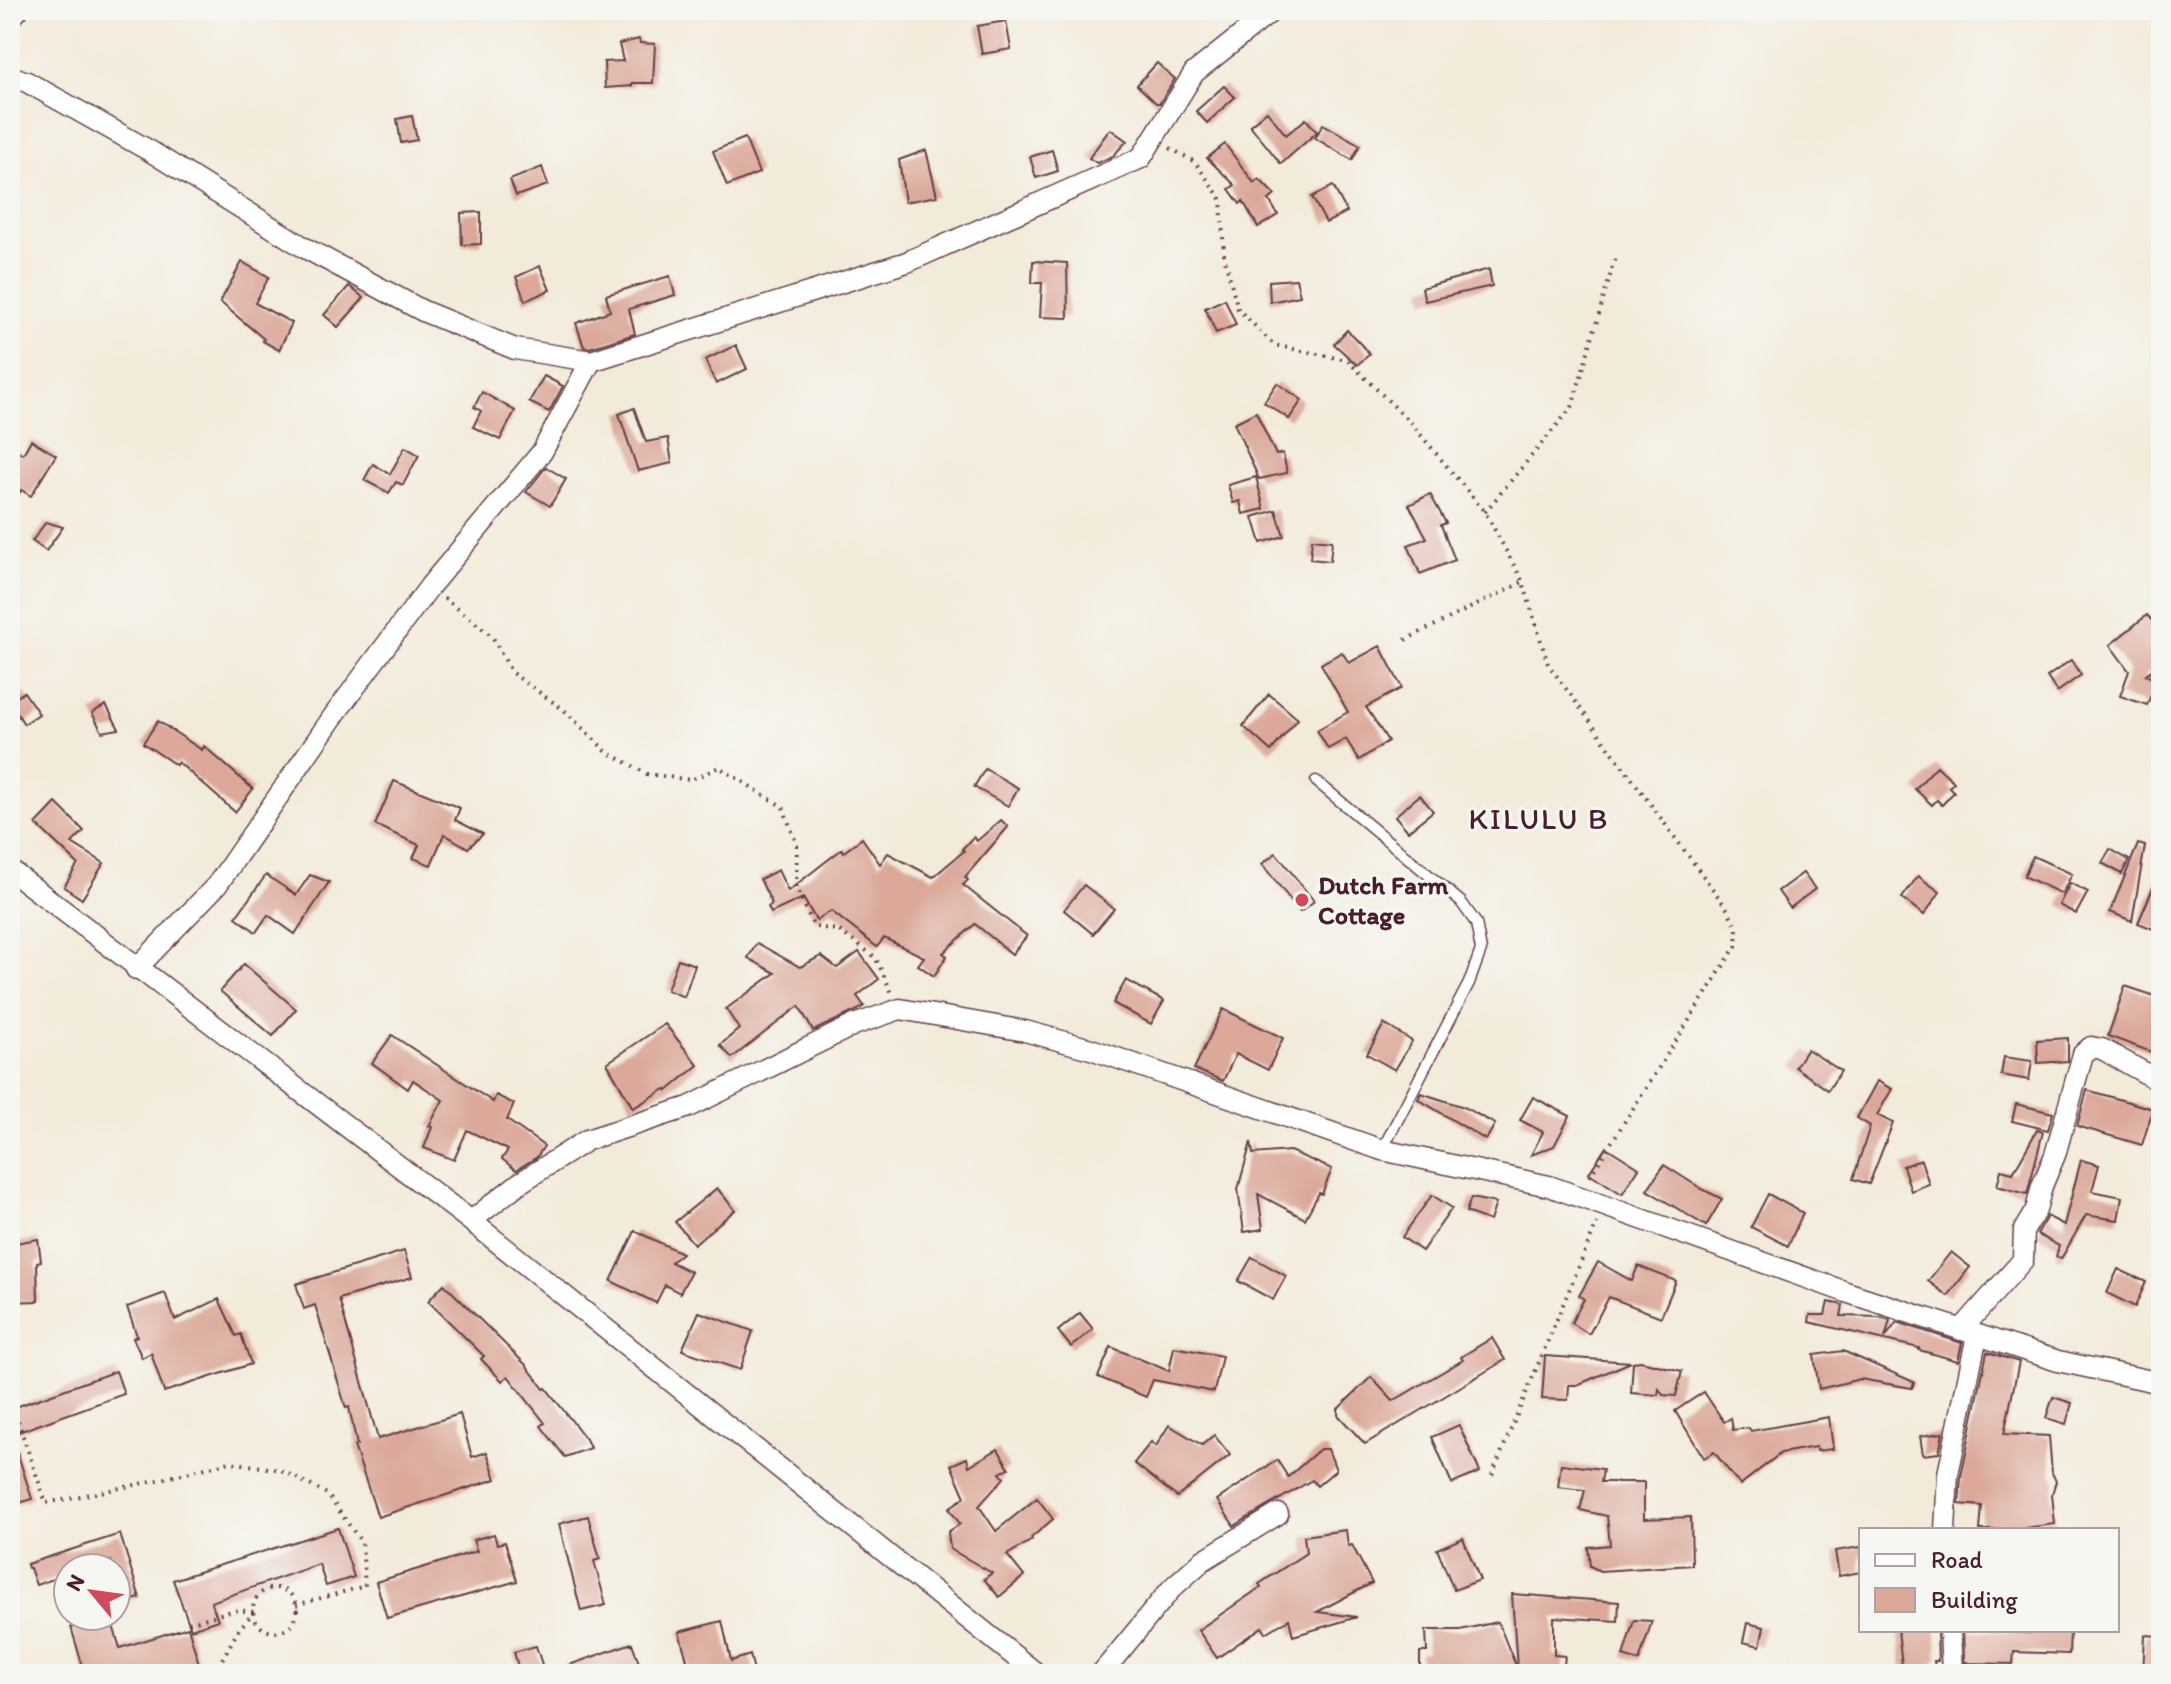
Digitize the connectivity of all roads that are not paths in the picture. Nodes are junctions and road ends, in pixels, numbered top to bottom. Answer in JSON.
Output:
{"nodes":[{"id":1,"x":18,"y":10,"type":"edge"},
{"id":2,"x":1273,"y":10,"type":"edge"},
{"id":3,"x":10,"y":18,"type":"edge"},
{"id":4,"x":10,"y":76,"type":"edge"},
{"id":5,"x":591,"y":361,"type":"junction"},
{"id":6,"x":1316,"y":781,"type":"dead end"},
{"id":7,"x":10,"y":870,"type":"edge"},
{"id":8,"x":136,"y":969,"type":"junction"},
{"id":9,"x":2161,"y":1082,"type":"edge"},
{"id":10,"x":1382,"y":1150,"type":"junction"},
{"id":11,"x":471,"y":1221,"type":"junction"},
{"id":12,"x":1969,"y":1332,"type":"junction"},
{"id":13,"x":2161,"y":1383,"type":"edge"},
{"id":14,"x":1278,"y":1514,"type":"dead end"},
{"id":15,"x":1945,"y":1528,"type":"edge"},
{"id":16,"x":1950,"y":1632,"type":"edge"},
{"id":17,"x":1955,"y":1673,"type":"edge"},
{"id":18,"x":1037,"y":1674,"type":"edge"},
{"id":19,"x":1101,"y":1674,"type":"edge"}],
"edges":[{"from":1,"to":3,"type":"street"},
{"from":2,"to":5,"type":"street"},
{"from":4,"to":5,"type":"street"},
{"from":5,"to":8,"type":"street"},
{"from":6,"to":10,"type":"lane"},
{"from":7,"to":8,"type":"street"},
{"from":8,"to":11,"type":"street"},
{"from":9,"to":12,"type":"street"},
{"from":10,"to":11,"type":"street"},
{"from":10,"to":12,"type":"street"},
{"from":11,"to":18,"type":"street"},
{"from":12,"to":13,"type":"street"},
{"from":12,"to":15,"type":"street"},
{"from":14,"to":19,"type":"street"},
{"from":16,"to":17,"type":"street"}]}
